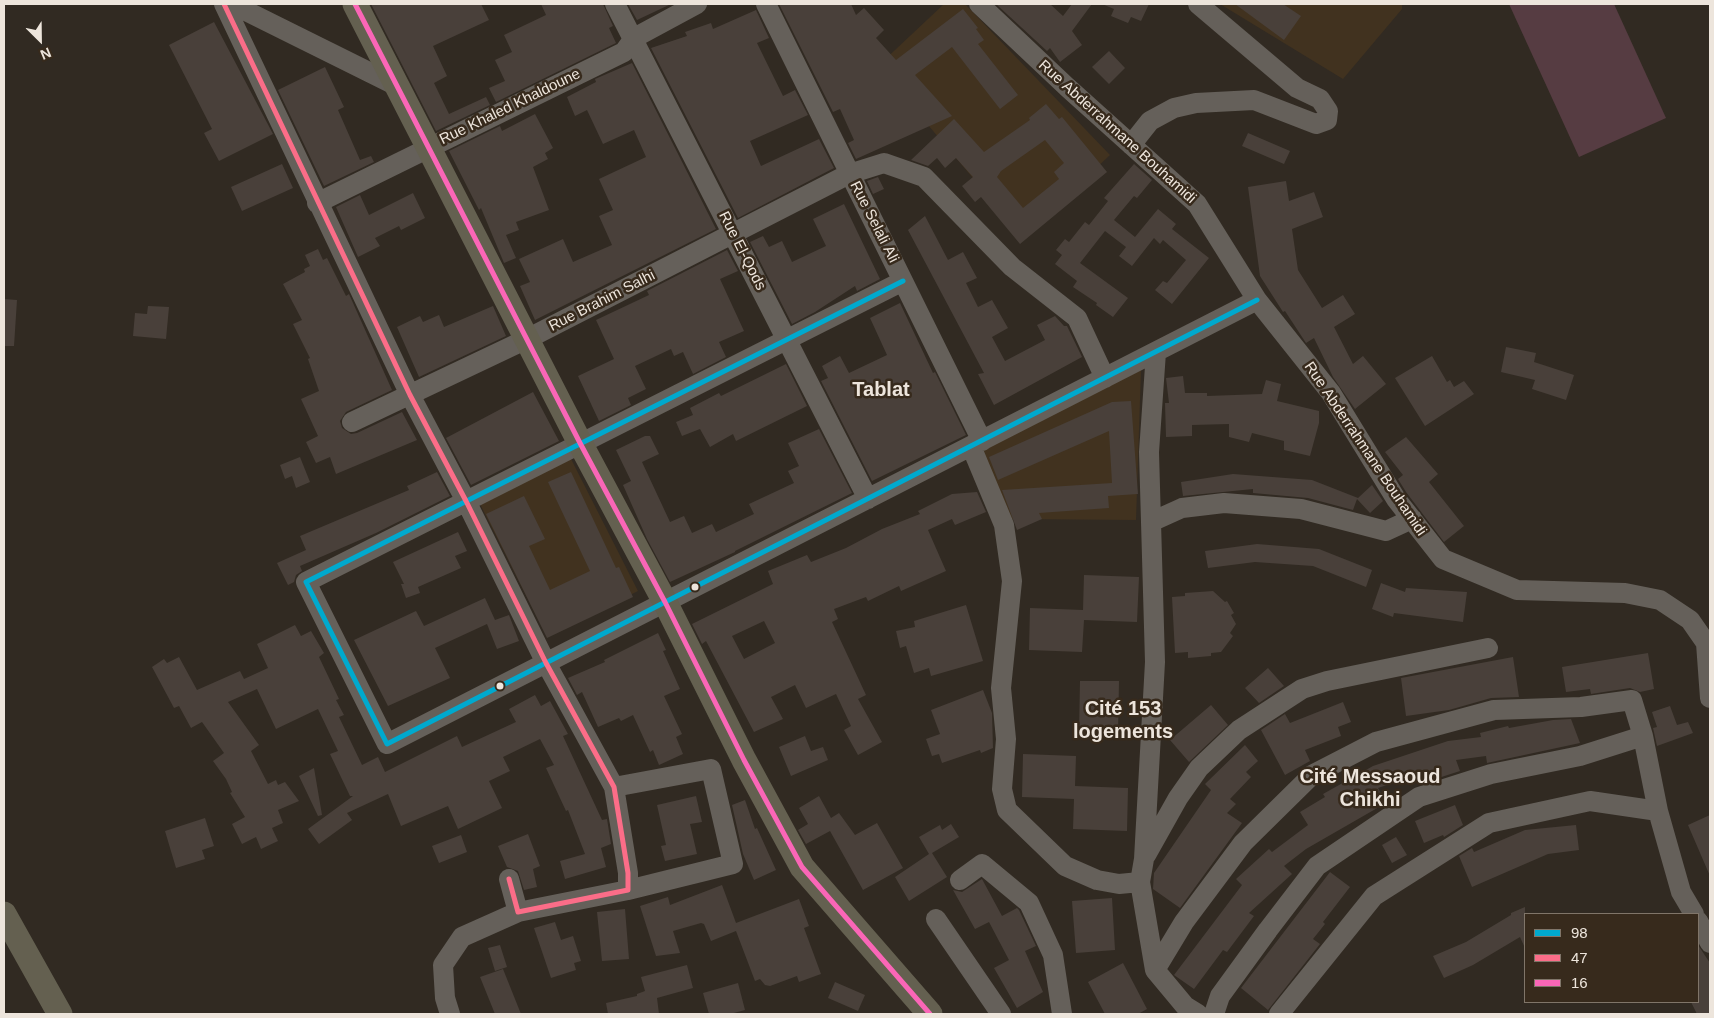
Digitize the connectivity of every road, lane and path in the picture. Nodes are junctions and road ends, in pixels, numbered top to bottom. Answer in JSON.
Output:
{"nodes":[{"id":1,"x":224,"y":4,"type":"edge"},
{"id":2,"x":232,"y":4,"type":"edge"},
{"id":3,"x":355,"y":4,"type":"edge"},
{"id":4,"x":615,"y":4,"type":"edge"},
{"id":5,"x":697,"y":4,"type":"edge"},
{"id":6,"x":766,"y":4,"type":"edge"},
{"id":7,"x":979,"y":4,"type":"edge"},
{"id":8,"x":1198,"y":4,"type":"edge"},
{"id":9,"x":634,"y":38,"type":"junction"},
{"id":10,"x":395,"y":85,"type":"junction"},
{"id":11,"x":1131,"y":145,"type":"junction"},
{"id":12,"x":428,"y":147,"type":"junction"},
{"id":13,"x":850,"y":174,"type":"junction"},
{"id":14,"x":317,"y":202,"type":"junction"},
{"id":15,"x":734,"y":234,"type":"junction"},
{"id":16,"x":904,"y":281,"type":"junction"},
{"id":17,"x":1257,"y":300,"type":"junction"},
{"id":18,"x":787,"y":338,"type":"junction"},
{"id":19,"x":527,"y":339,"type":"junction"},
{"id":20,"x":1156,"y":352,"type":"junction"},
{"id":21,"x":1105,"y":378,"type":"junction"},
{"id":22,"x":410,"y":395,"type":"junction"},
{"id":23,"x":352,"y":422,"type":"dead end"},
{"id":24,"x":580,"y":443,"type":"junction"},
{"id":25,"x":976,"y":444,"type":"junction"},
{"id":26,"x":868,"y":499,"type":"junction"},
{"id":27,"x":466,"y":501,"type":"junction"},
{"id":28,"x":1412,"y":519,"type":"junction"},
{"id":29,"x":1151,"y":522,"type":"junction"},
{"id":30,"x":666,"y":602,"type":"junction"},
{"id":31,"x":1488,"y":648,"type":"dead end"},
{"id":32,"x":546,"y":664,"type":"junction"},
{"id":33,"x":1710,"y":698,"type":"edge"},
{"id":34,"x":1642,"y":736,"type":"junction"},
{"id":35,"x":744,"y":760,"type":"junction"},
{"id":36,"x":711,"y":769,"type":"junction"},
{"id":37,"x":614,"y":787,"type":"junction"},
{"id":38,"x":1658,"y":811,"type":"junction"},
{"id":39,"x":1144,"y":859,"type":"junction"},
{"id":40,"x":509,"y":879,"type":"dead end"},
{"id":41,"x":960,"y":880,"type":"dead end"},
{"id":42,"x":1140,"y":882,"type":"junction"},
{"id":43,"x":628,"y":890,"type":"junction"},
{"id":44,"x":518,"y":912,"type":"junction"},
{"id":45,"x":1693,"y":913,"type":"edge"},
{"id":46,"x":4,"y":914,"type":"edge"},
{"id":47,"x":936,"y":919,"type":"dead end"},
{"id":48,"x":1699,"y":923,"type":"edge"},
{"id":49,"x":1710,"y":943,"type":"edge"},
{"id":50,"x":1155,"y":970,"type":"junction"},
{"id":51,"x":60,"y":1014,"type":"edge"},
{"id":52,"x":450,"y":1014,"type":"edge"},
{"id":53,"x":930,"y":1014,"type":"edge"},
{"id":54,"x":1001,"y":1014,"type":"edge"},
{"id":55,"x":1062,"y":1014,"type":"edge"},
{"id":56,"x":1198,"y":1014,"type":"edge"},
{"id":57,"x":1214,"y":1014,"type":"edge"},
{"id":58,"x":1280,"y":1014,"type":"edge"}],
"edges":[{"from":1,"to":14,"type":"street"},
{"from":2,"to":10,"type":"street"},
{"from":3,"to":10,"type":"main road"},
{"from":4,"to":9,"type":"street","name":"Rue El-Qods"},
{"from":5,"to":9,"type":"street","name":"Rue Khaled Khaldoune"},
{"from":6,"to":13,"type":"street","name":"Rue Selali Ali"},
{"from":7,"to":11,"type":"street","name":"Rue Abderrahmane Bouhamidi"},
{"from":8,"to":11,"type":"street"},
{"from":9,"to":12,"type":"street","name":"Rue Khaled Khaldoune"},
{"from":9,"to":15,"type":"street","name":"Rue El-Qods"},
{"from":10,"to":12,"type":"main road"},
{"from":11,"to":17,"type":"street","name":"Rue Abderrahmane Bouhamidi"},
{"from":12,"to":14,"type":"street","name":"Rue Khaled Khaldoune"},
{"from":12,"to":19,"type":"main road"},
{"from":13,"to":15,"type":"street","name":"Rue Brahim Salhi"},
{"from":13,"to":16,"type":"street","name":"Rue Selali Ali"},
{"from":13,"to":21,"type":"street","name":"Rue Brahim Salhi"},
{"from":14,"to":22,"type":"street"},
{"from":15,"to":18,"type":"street","name":"Rue El-Qods"},
{"from":15,"to":19,"type":"street","name":"Rue Brahim Salhi"},
{"from":16,"to":18,"type":"street"},
{"from":16,"to":25,"type":"street","name":"Rue Selali Ali"},
{"from":17,"to":20,"type":"street"},
{"from":17,"to":28,"type":"street","name":"Rue Abderrahmane Bouhamidi"},
{"from":18,"to":24,"type":"street"},
{"from":18,"to":26,"type":"street","name":"Rue El-Qods"},
{"from":19,"to":22,"type":"street","name":"Rue Brahim Salhi"},
{"from":19,"to":24,"type":"main road"},
{"from":20,"to":21,"type":"street"},
{"from":20,"to":29,"type":"street"},
{"from":21,"to":25,"type":"street"},
{"from":22,"to":23,"type":"street","name":"Rue Brahim Salhi"},
{"from":22,"to":27,"type":"street"},
{"from":24,"to":27,"type":"street"},
{"from":24,"to":30,"type":"main road"},
{"from":25,"to":26,"type":"street"},
{"from":25,"to":42,"type":"street","name":"Rue Selali Ali"},
{"from":26,"to":30,"type":"street"},
{"from":27,"to":32,"type":"street"},
{"from":27,"to":32,"type":"street"},
{"from":28,"to":29,"type":"street"},
{"from":28,"to":33,"type":"street","name":"Rue Abderrahmane Bouhamidi"},
{"from":29,"to":39,"type":"street"},
{"from":30,"to":32,"type":"street"},
{"from":30,"to":35,"type":"main road"},
{"from":31,"to":39,"type":"street"},
{"from":32,"to":37,"type":"street"},
{"from":34,"to":38,"type":"street"},
{"from":34,"to":50,"type":"street"},
{"from":34,"to":57,"type":"street"},
{"from":35,"to":36,"type":"street"},
{"from":35,"to":53,"type":"main road"},
{"from":36,"to":37,"type":"street"},
{"from":36,"to":43,"type":"street"},
{"from":37,"to":43,"type":"street"},
{"from":38,"to":45,"type":"street"},
{"from":38,"to":58,"type":"street"},
{"from":39,"to":42,"type":"street"},
{"from":40,"to":44,"type":"street"},
{"from":41,"to":55,"type":"street"},
{"from":42,"to":50,"type":"street"},
{"from":43,"to":44,"type":"street"},
{"from":44,"to":52,"type":"street"},
{"from":46,"to":51,"type":"main road"},
{"from":47,"to":54,"type":"street"},
{"from":48,"to":49,"type":"street"},
{"from":50,"to":56,"type":"street"}]}
